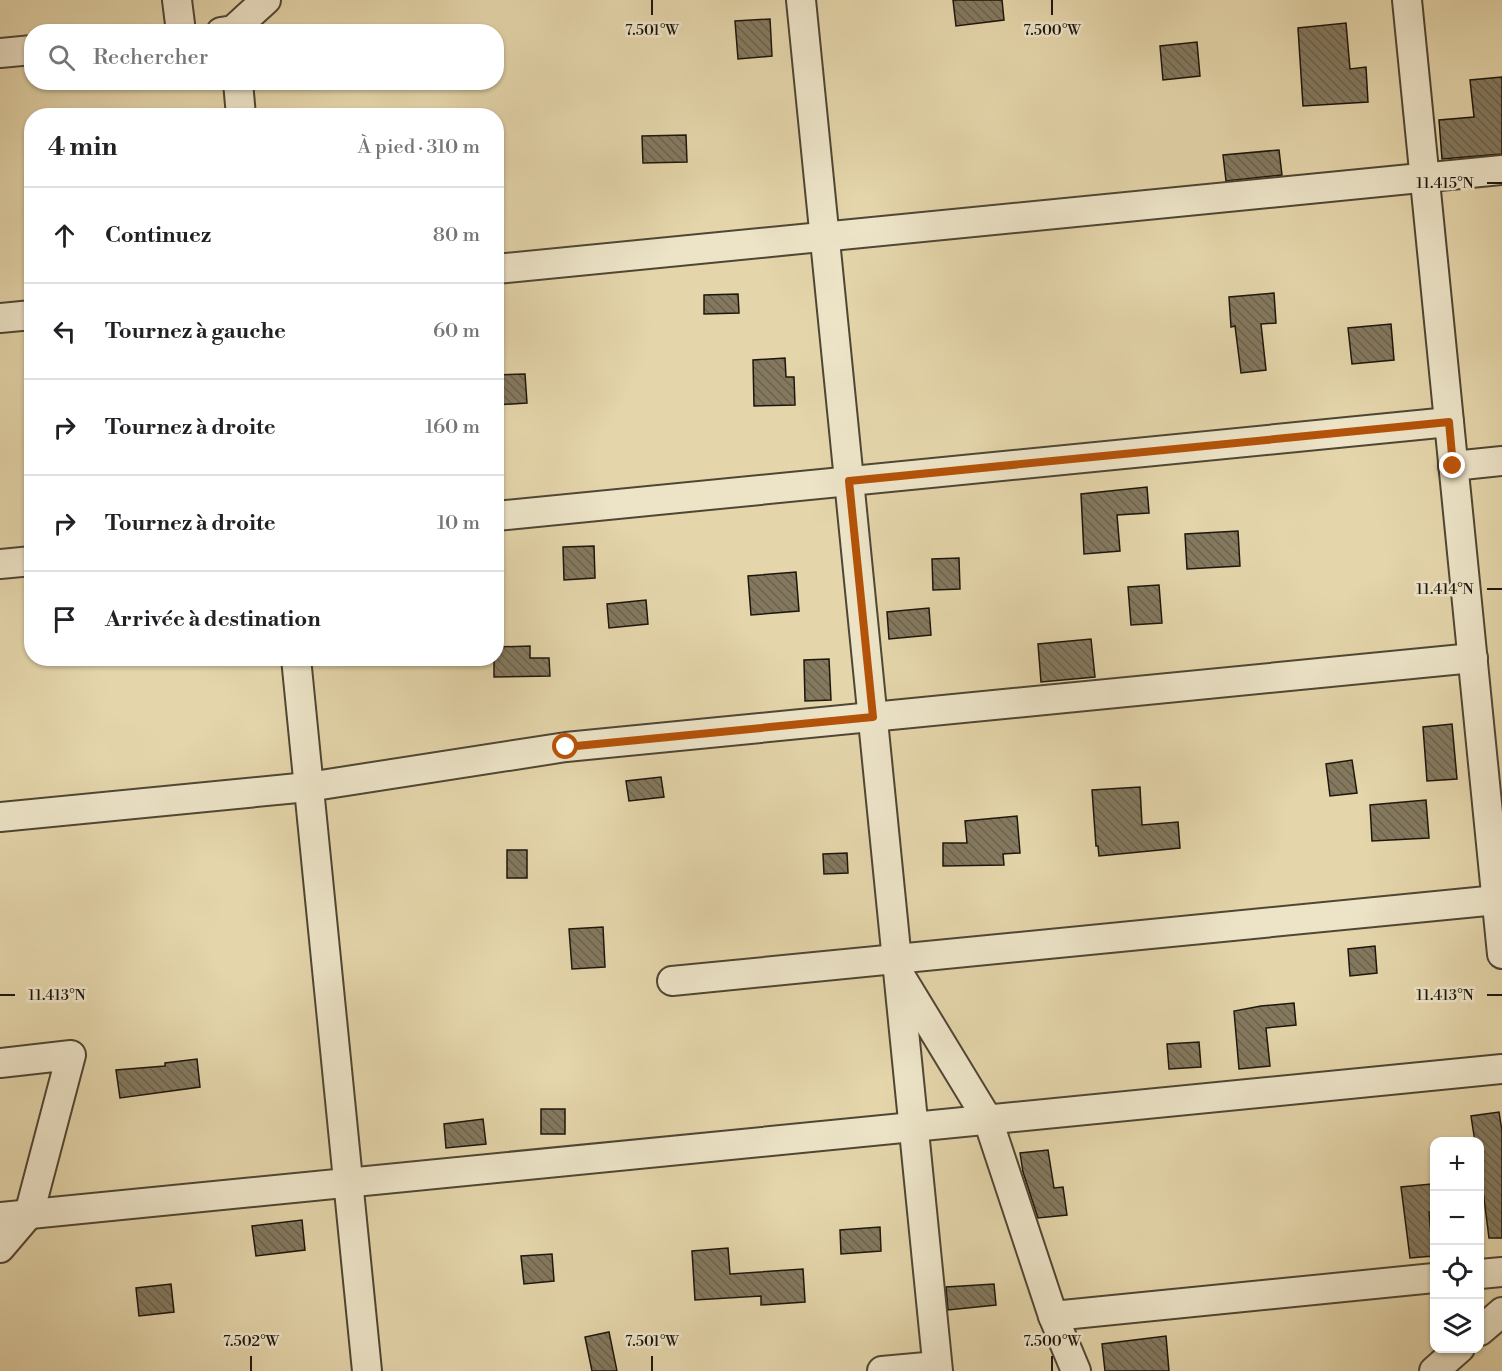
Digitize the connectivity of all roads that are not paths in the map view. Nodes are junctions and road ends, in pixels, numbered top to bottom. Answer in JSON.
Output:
{"nodes":[{"id":1,"x":177,"y":0,"type":"edge"},
{"id":2,"x":266,"y":0,"type":"edge"},
{"id":3,"x":801,"y":0,"type":"edge"},
{"id":4,"x":1407,"y":0,"type":"edge"},
{"id":5,"x":180,"y":24,"type":"edge"},
{"id":6,"x":237,"y":24,"type":"edge"},
{"id":7,"x":24,"y":51,"type":"edge"},
{"id":8,"x":0,"y":53,"type":"edge"},
{"id":9,"x":239,"y":90,"type":"edge"},
{"id":10,"x":241,"y":108,"type":"edge"},
{"id":11,"x":1502,"y":170,"type":"edge"},
{"id":12,"x":1425,"y":178,"type":"junction"},
{"id":13,"x":825,"y":237,"type":"junction"},
{"id":14,"x":504,"y":268,"type":"edge"},
{"id":15,"x":24,"y":316,"type":"edge"},
{"id":16,"x":0,"y":318,"type":"edge"},
{"id":17,"x":1449,"y":422,"type":"junction"},
{"id":18,"x":1502,"y":461,"type":"edge"},
{"id":19,"x":1453,"y":466,"type":"junction"},
{"id":20,"x":849,"y":481,"type":"junction"},
{"id":21,"x":504,"y":515,"type":"edge"},
{"id":22,"x":24,"y":562,"type":"edge"},
{"id":23,"x":0,"y":564,"type":"edge"},
{"id":24,"x":1473,"y":658,"type":"junction"},
{"id":25,"x":297,"y":666,"type":"edge"},
{"id":26,"x":873,"y":717,"type":"junction"},
{"id":27,"x":308,"y":788,"type":"junction"},
{"id":28,"x":0,"y":817,"type":"edge"},
{"id":29,"x":1497,"y":900,"type":"junction"},
{"id":30,"x":1502,"y":954,"type":"edge"},
{"id":31,"x":897,"y":965,"type":"junction"},
{"id":32,"x":672,"y":981,"type":"dead end"},
{"id":33,"x":0,"y":1063,"type":"edge"},
{"id":34,"x":1502,"y":1069,"type":"edge"},
{"id":35,"x":988,"y":1120,"type":"junction"},
{"id":36,"x":914,"y":1127,"type":"junction"},
{"id":37,"x":348,"y":1182,"type":"junction"},
{"id":38,"x":29,"y":1214,"type":"junction"},
{"id":39,"x":0,"y":1217,"type":"edge"},
{"id":40,"x":0,"y":1248,"type":"edge"},
{"id":41,"x":1502,"y":1272,"type":"edge"},
{"id":42,"x":1484,"y":1274,"type":"edge"},
{"id":43,"x":1430,"y":1278,"type":"edge"},
{"id":44,"x":1502,"y":1312,"type":"edge"},
{"id":45,"x":1053,"y":1316,"type":"junction"},
{"id":46,"x":1484,"y":1327,"type":"edge"},
{"id":47,"x":1454,"y":1353,"type":"edge"},
{"id":48,"x":938,"y":1368,"type":"edge"},
{"id":49,"x":366,"y":1371,"type":"edge"},
{"id":50,"x":882,"y":1371,"type":"edge"},
{"id":51,"x":1076,"y":1371,"type":"edge"},
{"id":52,"x":1434,"y":1371,"type":"edge"}],
"edges":[{"from":1,"to":5,"type":"street"},
{"from":2,"to":6,"type":"street"},
{"from":3,"to":13,"type":"street"},
{"from":4,"to":12,"type":"street"},
{"from":7,"to":8,"type":"street"},
{"from":9,"to":10,"type":"street"},
{"from":11,"to":12,"type":"street"},
{"from":12,"to":13,"type":"street"},
{"from":12,"to":17,"type":"street"},
{"from":13,"to":14,"type":"street"},
{"from":13,"to":20,"type":"street"},
{"from":15,"to":16,"type":"street"},
{"from":17,"to":19,"type":"street"},
{"from":17,"to":20,"type":"street"},
{"from":18,"to":19,"type":"street"},
{"from":19,"to":24,"type":"street"},
{"from":20,"to":21,"type":"street"},
{"from":20,"to":26,"type":"street"},
{"from":22,"to":23,"type":"street"},
{"from":24,"to":26,"type":"street"},
{"from":24,"to":29,"type":"street"},
{"from":25,"to":27,"type":"street"},
{"from":26,"to":27,"type":"street"},
{"from":26,"to":31,"type":"street"},
{"from":27,"to":28,"type":"street"},
{"from":27,"to":37,"type":"street"},
{"from":29,"to":30,"type":"street"},
{"from":29,"to":31,"type":"street"},
{"from":31,"to":32,"type":"street"},
{"from":31,"to":35,"type":"street"},
{"from":31,"to":36,"type":"street"},
{"from":33,"to":38,"type":"street"},
{"from":34,"to":35,"type":"street"},
{"from":35,"to":36,"type":"street"},
{"from":35,"to":45,"type":"street"},
{"from":36,"to":37,"type":"street"},
{"from":36,"to":48,"type":"street"},
{"from":37,"to":38,"type":"street"},
{"from":37,"to":49,"type":"street"},
{"from":38,"to":39,"type":"street"},
{"from":38,"to":40,"type":"street"},
{"from":41,"to":42,"type":"street"},
{"from":43,"to":45,"type":"street"},
{"from":44,"to":46,"type":"street"},
{"from":45,"to":51,"type":"street"},
{"from":47,"to":52,"type":"street"},
{"from":48,"to":50,"type":"street"}]}
